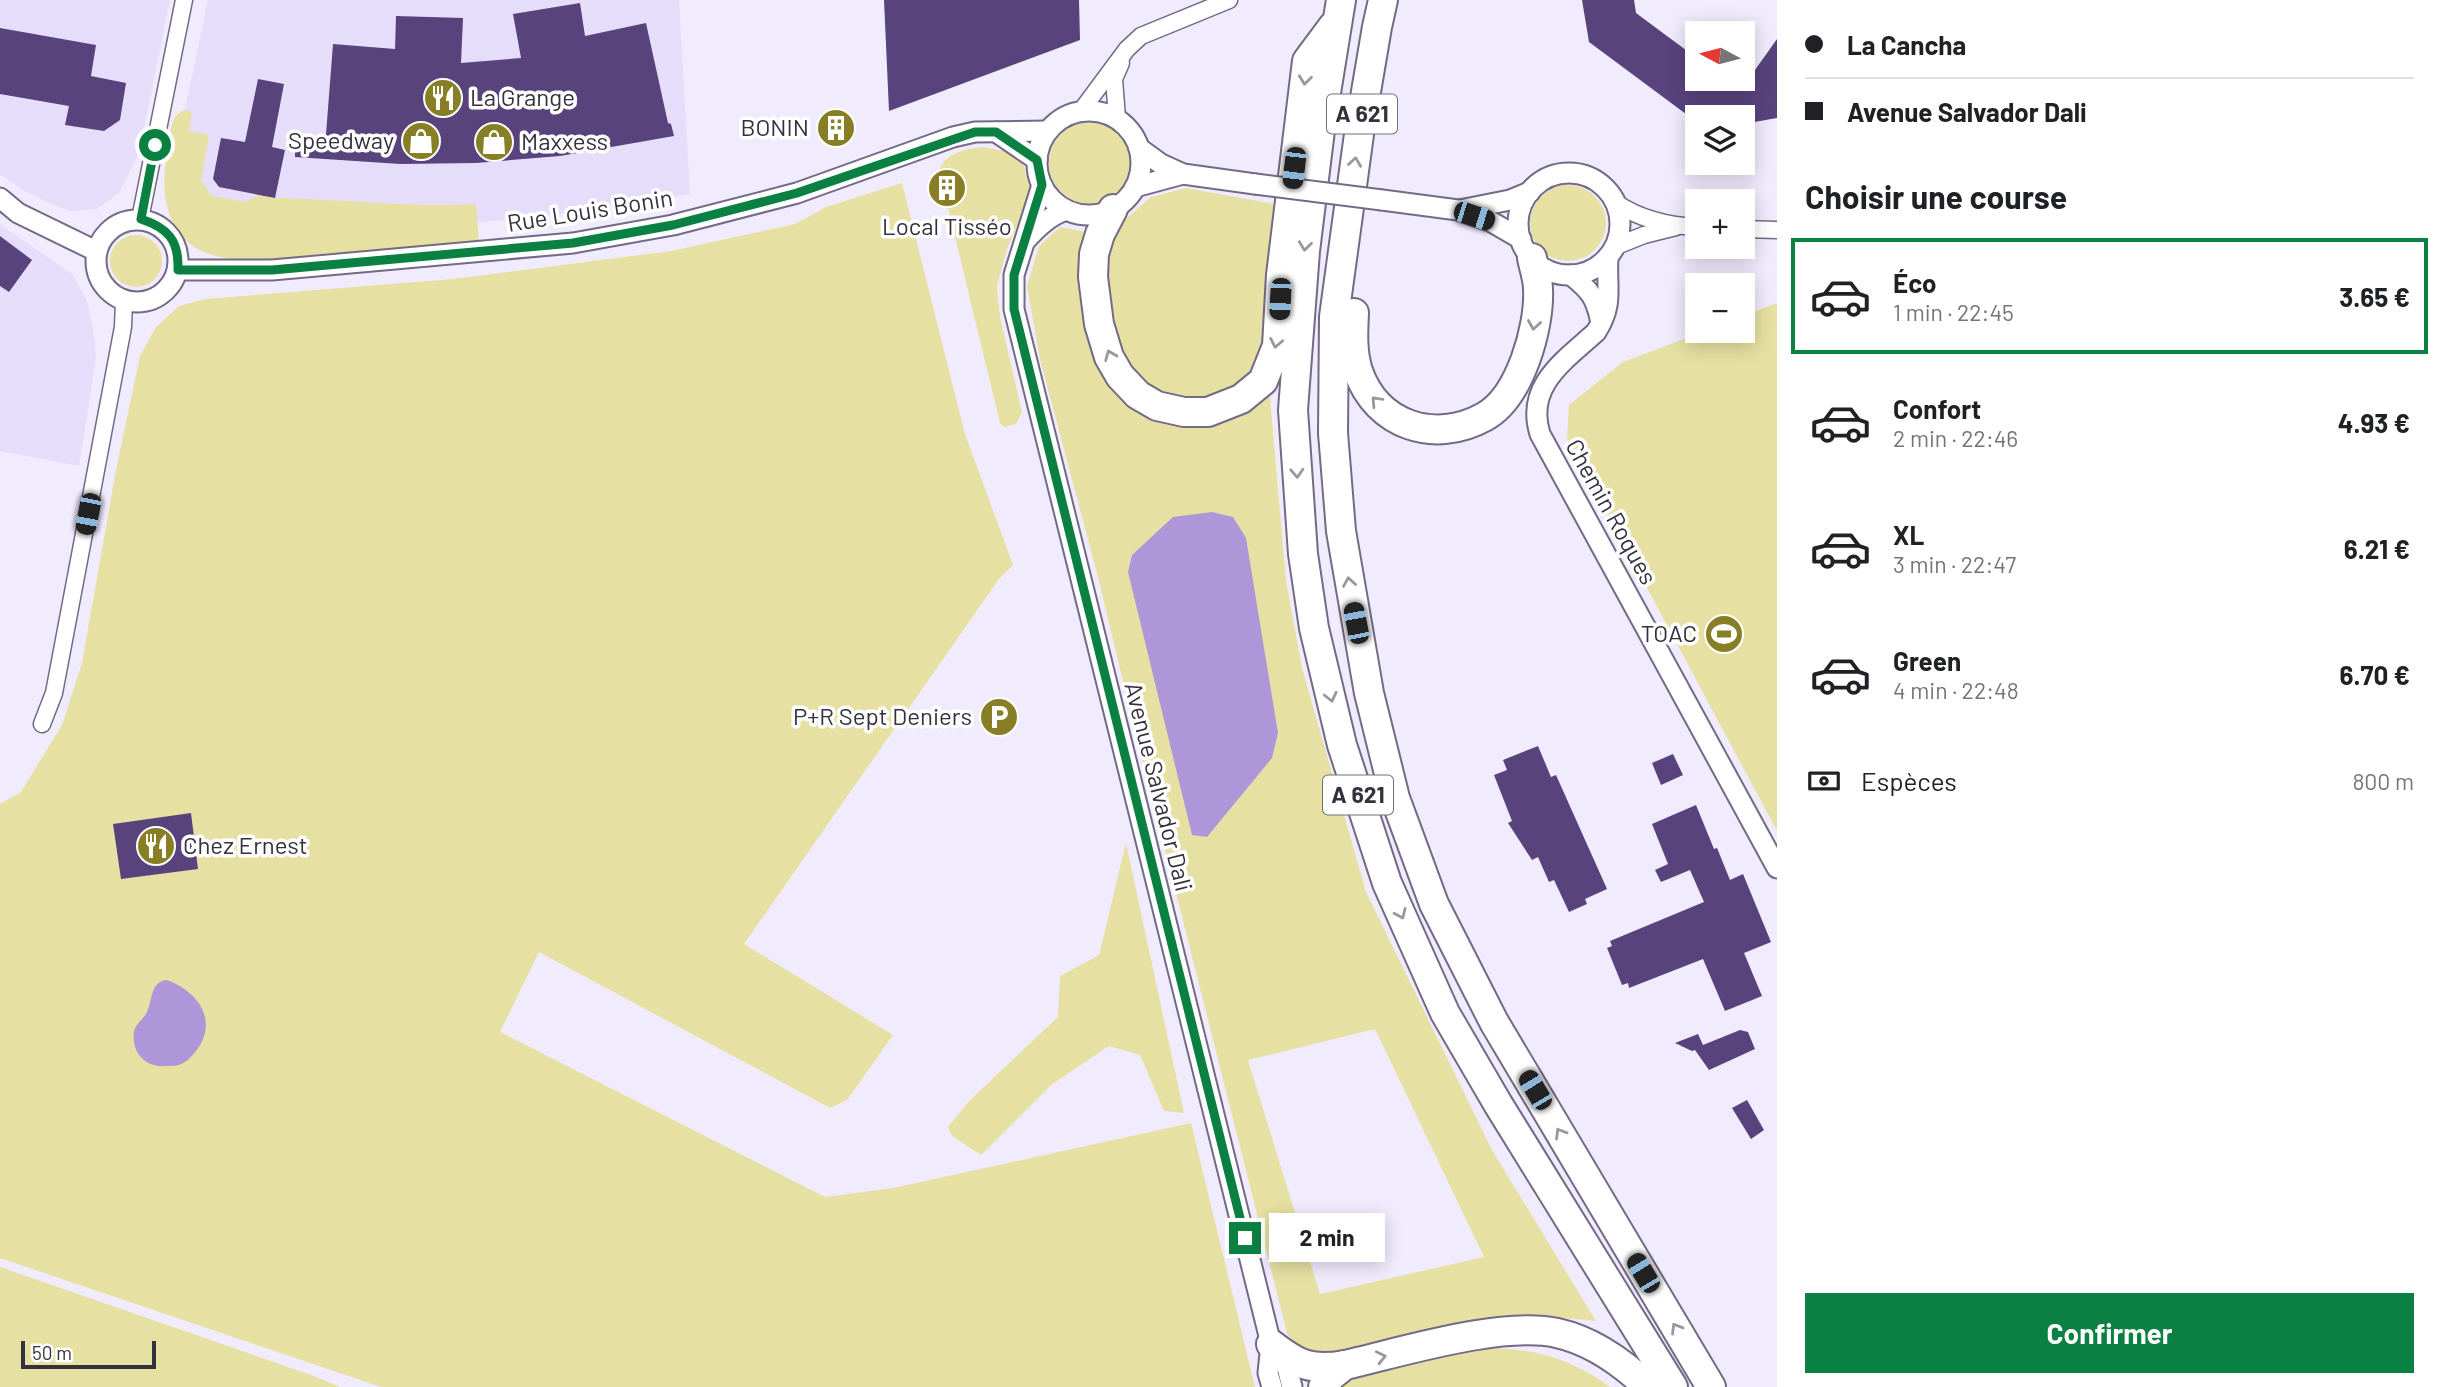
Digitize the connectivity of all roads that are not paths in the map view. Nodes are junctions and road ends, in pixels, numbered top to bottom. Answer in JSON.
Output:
{"nodes":[{"id":1,"x":184,"y":0,"type":"edge"},
{"id":2,"x":1229,"y":0,"type":"edge"},
{"id":3,"x":1383,"y":0,"type":"edge"},
{"id":4,"x":1339,"y":11,"type":"edge"},
{"id":5,"x":1126,"y":49,"type":"junction"},
{"id":6,"x":1081,"y":111,"type":"junction"},
{"id":7,"x":1117,"y":118,"type":"junction"},
{"id":8,"x":1047,"y":131,"type":"junction"},
{"id":9,"x":996,"y":132,"type":"junction"},
{"id":10,"x":1139,"y":148,"type":"junction"},
{"id":11,"x":1037,"y":160,"type":"junction"},
{"id":12,"x":1183,"y":174,"type":"junction"},
{"id":13,"x":1042,"y":185,"type":"junction"},
{"id":14,"x":1135,"y":187,"type":"junction"},
{"id":15,"x":1530,"y":191,"type":"junction"},
{"id":16,"x":0,"y":198,"type":"edge"},
{"id":17,"x":1616,"y":203,"type":"junction"},
{"id":18,"x":1113,"y":209,"type":"junction"},
{"id":19,"x":1066,"y":210,"type":"junction"},
{"id":20,"x":1458,"y":210,"type":"junction"},
{"id":21,"x":141,"y":219,"type":"junction"},
{"id":22,"x":1678,"y":227,"type":"junction"},
{"id":23,"x":1685,"y":227,"type":"edge"},
{"id":24,"x":1755,"y":229,"type":"edge"},
{"id":25,"x":1346,"y":230,"type":"junction"},
{"id":26,"x":1777,"y":230,"type":"edge"},
{"id":27,"x":1024,"y":242,"type":"junction"},
{"id":28,"x":1526,"y":248,"type":"junction"},
{"id":29,"x":96,"y":251,"type":"junction"},
{"id":30,"x":1611,"y":252,"type":"junction"},
{"id":31,"x":178,"y":270,"type":"junction"},
{"id":32,"x":1571,"y":275,"type":"junction"},
{"id":33,"x":124,"y":301,"type":"junction"},
{"id":34,"x":1601,"y":324,"type":"junction"},
{"id":35,"x":43,"y":724,"type":"dead end"},
{"id":36,"x":1777,"y":868,"type":"edge"},
{"id":37,"x":1271,"y":1343,"type":"junction"},
{"id":38,"x":1345,"y":1366,"type":"junction"},
{"id":39,"x":1272,"y":1387,"type":"edge"},
{"id":40,"x":1292,"y":1387,"type":"edge"},
{"id":41,"x":1323,"y":1387,"type":"edge"},
{"id":42,"x":1648,"y":1387,"type":"edge"},
{"id":43,"x":1673,"y":1387,"type":"edge"},
{"id":44,"x":1711,"y":1387,"type":"edge"}],
"edges":[{"from":1,"to":21,"type":"street"},
{"from":2,"to":5,"type":"street"},
{"from":25,"to":3,"type":"highway","number":"A 621","one_way":true},
{"from":4,"to":18,"type":"highway","one_way":true},
{"from":4,"to":43,"type":"highway","number":"A 621","one_way":true},
{"from":5,"to":6,"type":"street"},
{"from":5,"to":7,"type":"street"},
{"from":6,"to":7,"type":"street"},
{"from":6,"to":8,"type":"street"},
{"from":7,"to":10,"type":"street"},
{"from":8,"to":9,"type":"street","name":"Rue Louis Bonin"},
{"from":8,"to":11,"type":"street"},
{"from":9,"to":11,"type":"street"},
{"from":9,"to":31,"type":"street","name":"Rue Louis Bonin"},
{"from":10,"to":12,"type":"street"},
{"from":10,"to":14,"type":"street"},
{"from":11,"to":13,"type":"street"},
{"from":12,"to":14,"type":"street"},
{"from":12,"to":20,"type":"street","bridge":true},
{"from":13,"to":19,"type":"street"},
{"from":13,"to":27,"type":"street","name":"Avenue Salvador Dali"},
{"from":14,"to":18,"type":"street"},
{"from":15,"to":17,"type":"street"},
{"from":15,"to":20,"type":"street"},
{"from":15,"to":28,"type":"street"},
{"from":16,"to":29,"type":"street"},
{"from":17,"to":22,"type":"street"},
{"from":17,"to":30,"type":"street"},
{"from":18,"to":19,"type":"street"},
{"from":19,"to":27,"type":"street"},
{"from":20,"to":28,"type":"street"},
{"from":21,"to":29,"type":"street"},
{"from":21,"to":31,"type":"street"},
{"from":22,"to":23,"type":"street"},
{"from":22,"to":30,"type":"street"},
{"from":24,"to":26,"type":"street"},
{"from":28,"to":25,"type":"highway","one_way":true},
{"from":44,"to":25,"type":"highway","number":"A 621","one_way":true},
{"from":27,"to":37,"type":"street","name":"Avenue Salvador Dali"},
{"from":28,"to":32,"type":"street"},
{"from":29,"to":33,"type":"street"},
{"from":30,"to":32,"type":"street"},
{"from":30,"to":34,"type":"street"},
{"from":31,"to":33,"type":"street"},
{"from":32,"to":34,"type":"street"},
{"from":33,"to":35,"type":"street"},
{"from":34,"to":36,"type":"street","name":"Chemin Roques"},
{"from":37,"to":38,"type":"highway"},
{"from":37,"to":39,"type":"street","name":"Avenue Salvador Dali"},
{"from":37,"to":40,"type":"street","name":"Avenue Salvador Dali"},
{"from":38,"to":41,"type":"highway"},
{"from":38,"to":42,"type":"highway","one_way":true}]}
